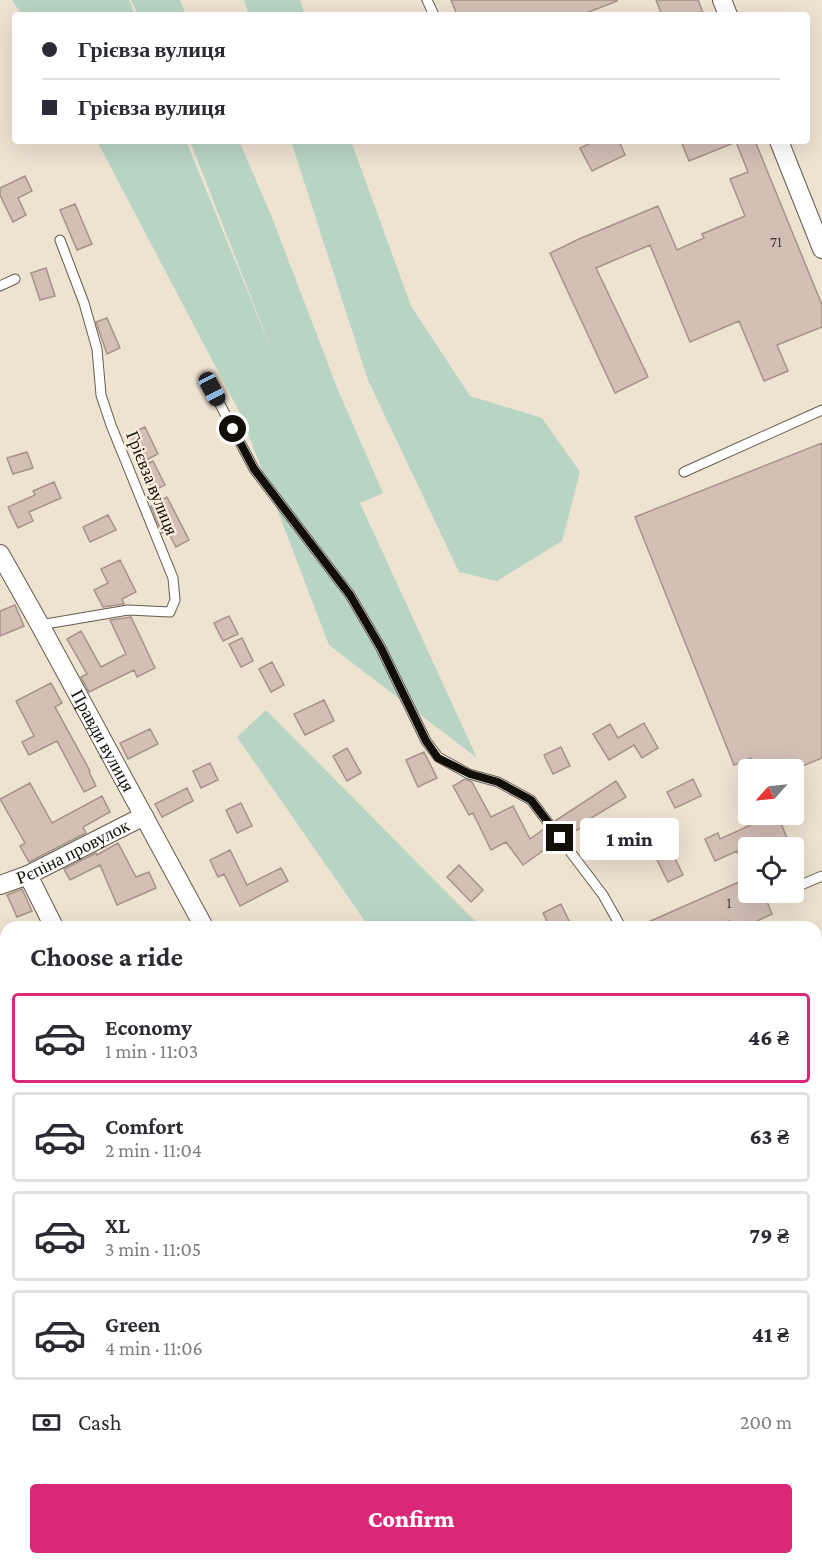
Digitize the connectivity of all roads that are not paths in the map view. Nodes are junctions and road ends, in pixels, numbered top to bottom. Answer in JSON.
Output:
{"nodes":[{"id":1,"x":781,"y":144,"type":"edge"},
{"id":2,"x":814,"y":203,"type":"edge"},
{"id":3,"x":60,"y":240,"type":"dead end"},
{"id":4,"x":822,"y":249,"type":"edge"},
{"id":5,"x":15,"y":279,"type":"dead end"},
{"id":6,"x":0,"y":286,"type":"edge"},
{"id":7,"x":212,"y":389,"type":"dead end"},
{"id":8,"x":822,"y":410,"type":"edge"},
{"id":9,"x":684,"y":472,"type":"dead end"},
{"id":10,"x":0,"y":554,"type":"edge"},
{"id":11,"x":40,"y":626,"type":"junction"},
{"id":12,"x":144,"y":816,"type":"junction"},
{"id":13,"x":28,"y":875,"type":"junction"},
{"id":14,"x":822,"y":876,"type":"edge"},
{"id":15,"x":804,"y":883,"type":"edge"},
{"id":16,"x":0,"y":885,"type":"edge"},
{"id":17,"x":51,"y":921,"type":"edge"},
{"id":18,"x":201,"y":921,"type":"edge"},
{"id":19,"x":618,"y":921,"type":"edge"}],
"edges":[{"from":1,"to":2,"type":"street"},
{"from":2,"to":4,"type":"street"},
{"from":3,"to":11,"type":"lane","name":"Грієвза вулиця"},
{"from":5,"to":6,"type":"lane"},
{"from":7,"to":19,"type":"lane"},
{"from":8,"to":9,"type":"lane"},
{"from":10,"to":11,"type":"street","name":"Правди вулиця"},
{"from":11,"to":12,"type":"street","name":"Правди вулиця"},
{"from":12,"to":13,"type":"street","name":"Рєпіна провулок"},
{"from":12,"to":18,"type":"street","name":"Правди вулиця"},
{"from":13,"to":16,"type":"street","name":"Рєпіна провулок"},
{"from":13,"to":17,"type":"street"},
{"from":14,"to":15,"type":"lane"}]}
